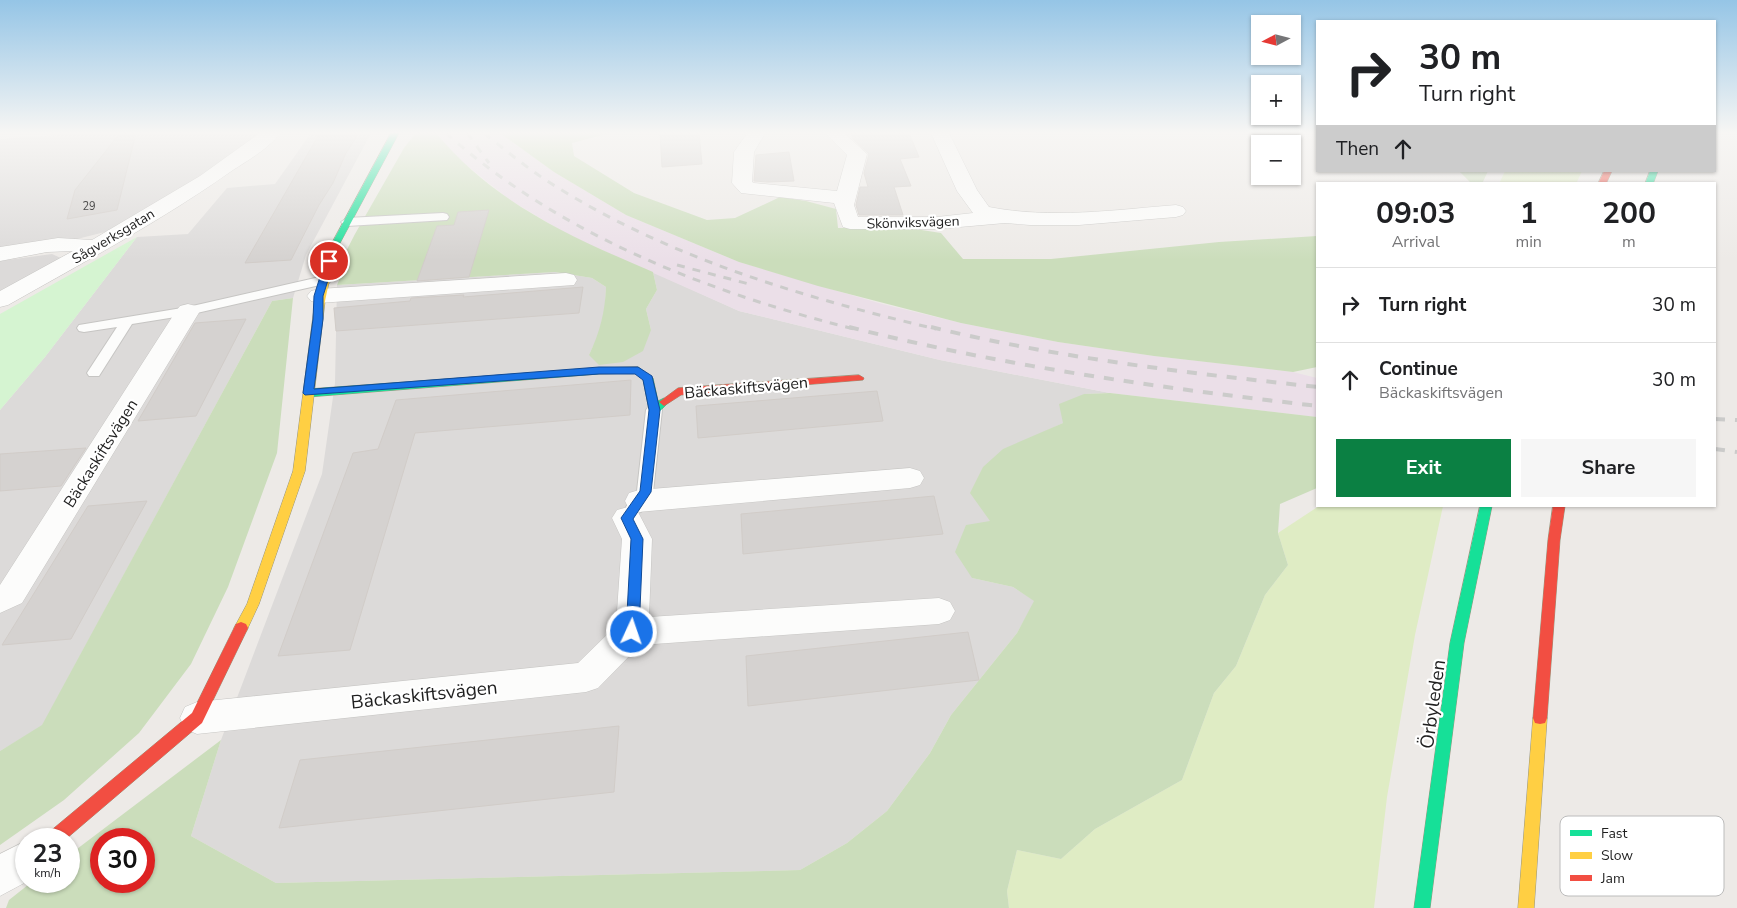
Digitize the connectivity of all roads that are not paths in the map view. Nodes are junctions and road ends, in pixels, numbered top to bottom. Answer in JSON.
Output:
{"nodes":[{"id":1,"x":211,"y":175,"type":"edge"},
{"id":2,"x":372,"y":175,"type":"edge"},
{"id":3,"x":742,"y":175,"type":"edge"},
{"id":4,"x":852,"y":175,"type":"edge"},
{"id":5,"x":959,"y":175,"type":"edge"},
{"id":6,"x":846,"y":198,"type":"junction"},
{"id":7,"x":1176,"y":211,"type":"dead end"},
{"id":8,"x":443,"y":217,"type":"dead end"},
{"id":9,"x":1003,"y":217,"type":"junction"},
{"id":10,"x":347,"y":222,"type":"junction"},
{"id":11,"x":94,"y":247,"type":"junction"},
{"id":12,"x":0,"y":254,"type":"edge"},
{"id":13,"x":566,"y":280,"type":"dead end"},
{"id":14,"x":321,"y":288,"type":"junction"},
{"id":15,"x":0,"y":300,"type":"edge"},
{"id":16,"x":188,"y":311,"type":"junction"},
{"id":17,"x":128,"y":322,"type":"junction"},
{"id":18,"x":84,"y":328,"type":"dead end"},
{"id":19,"x":94,"y":374,"type":"dead end"},
{"id":20,"x":859,"y":378,"type":"dead end"},
{"id":21,"x":308,"y":393,"type":"junction"},
{"id":22,"x":654,"y":410,"type":"junction"},
{"id":23,"x":910,"y":478,"type":"dead end"},
{"id":24,"x":1486,"y":507,"type":"edge"},
{"id":25,"x":1559,"y":507,"type":"edge"},
{"id":26,"x":633,"y":510,"type":"junction"},
{"id":27,"x":4,"y":605,"type":"edge"},
{"id":28,"x":939,"y":611,"type":"dead end"},
{"id":29,"x":632,"y":632,"type":"junction"},
{"id":30,"x":197,"y":718,"type":"junction"},
{"id":31,"x":67,"y":828,"type":"edge"},
{"id":32,"x":15,"y":867,"type":"edge"},
{"id":33,"x":0,"y":876,"type":"edge"},
{"id":34,"x":1422,"y":908,"type":"edge"},
{"id":35,"x":1526,"y":908,"type":"edge"}],
"edges":[{"from":1,"to":11,"type":"street","name":"Sågverksgatan"},
{"from":2,"to":10,"type":"street"},
{"from":3,"to":6,"type":"street"},
{"from":4,"to":6,"type":"street","name":"Skönviksvägen"},
{"from":5,"to":9,"type":"street","name":"Skönviksvägen"},
{"from":6,"to":9,"type":"street","name":"Skönviksvägen"},
{"from":7,"to":9,"type":"street","name":"Skönviksvägen"},
{"from":8,"to":10,"type":"lane"},
{"from":10,"to":14,"type":"street"},
{"from":11,"to":12,"type":"street"},
{"from":11,"to":15,"type":"street","name":"Sågverksgatan"},
{"from":13,"to":14,"type":"street"},
{"from":14,"to":16,"type":"lane"},
{"from":14,"to":21,"type":"street"},
{"from":16,"to":17,"type":"lane"},
{"from":16,"to":27,"type":"street","name":"Bäckaskiftsvägen"},
{"from":17,"to":18,"type":"lane"},
{"from":17,"to":19,"type":"lane"},
{"from":20,"to":22,"type":"street","name":"Bäckaskiftsvägen"},
{"from":21,"to":22,"type":"street"},
{"from":21,"to":30,"type":"street"},
{"from":22,"to":26,"type":"lane"},
{"from":23,"to":26,"type":"street"},
{"from":24,"to":34,"type":"street","name":"Örbyleden"},
{"from":25,"to":35,"type":"street"},
{"from":26,"to":29,"type":"street"},
{"from":28,"to":29,"type":"street"},
{"from":29,"to":30,"type":"street","name":"Bäckaskiftsvägen"},
{"from":30,"to":31,"type":"street"},
{"from":32,"to":33,"type":"street"}]}
